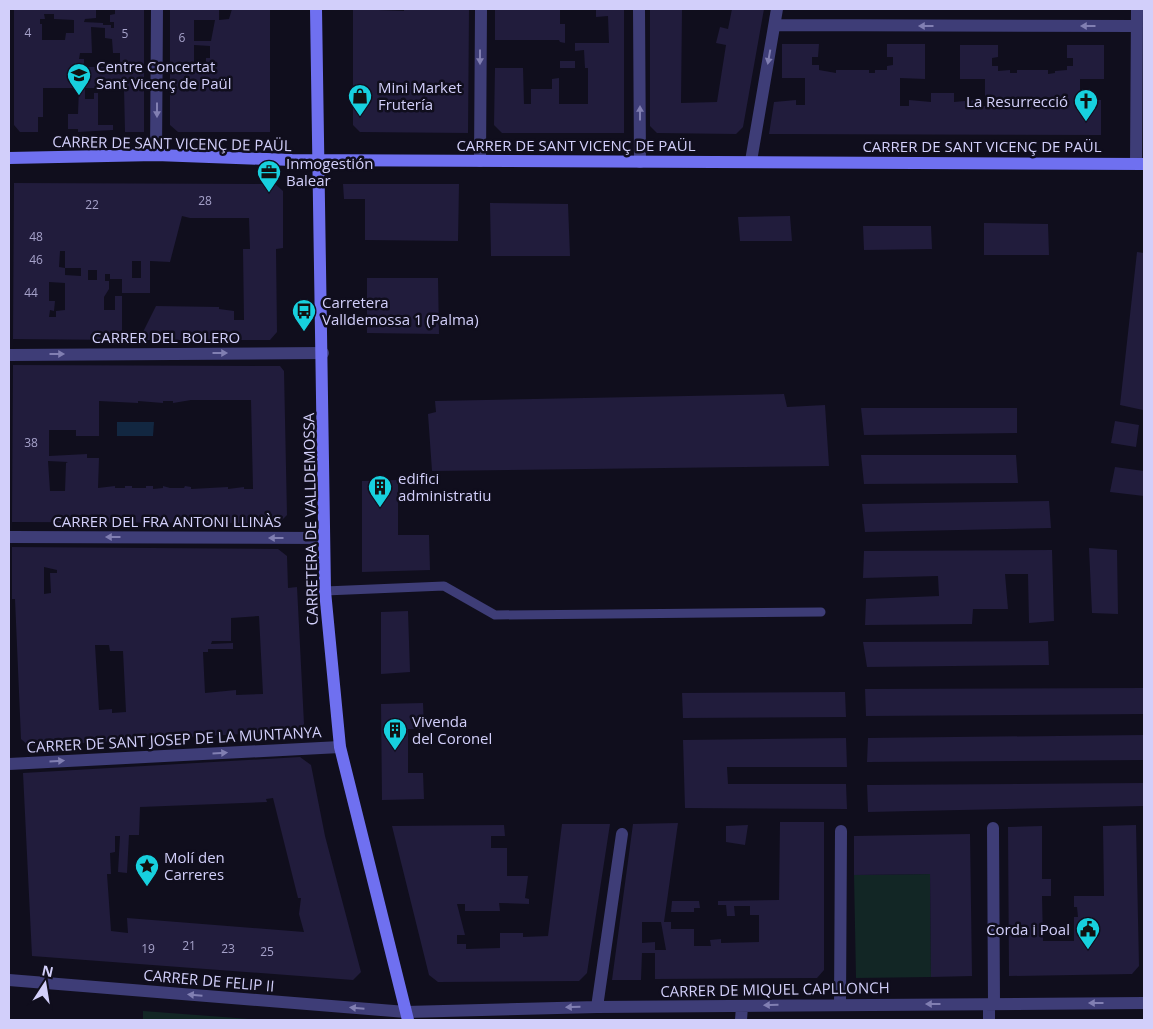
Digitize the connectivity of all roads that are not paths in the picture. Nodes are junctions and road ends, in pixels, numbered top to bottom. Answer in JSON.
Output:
{"nodes":[{"id":1,"x":157,"y":9,"type":"edge"},
{"id":2,"x":316,"y":9,"type":"edge"},
{"id":3,"x":480,"y":9,"type":"edge"},
{"id":4,"x":639,"y":9,"type":"edge"},
{"id":5,"x":777,"y":9,"type":"edge"},
{"id":6,"x":1137,"y":9,"type":"edge"},
{"id":7,"x":774,"y":25,"type":"junction"},
{"id":8,"x":1137,"y":26,"type":"junction"},
{"id":9,"x":156,"y":155,"type":"junction"},
{"id":10,"x":9,"y":158,"type":"edge"},
{"id":11,"x":319,"y":160,"type":"junction"},
{"id":12,"x":480,"y":161,"type":"junction"},
{"id":13,"x":751,"y":161,"type":"junction"},
{"id":14,"x":640,"y":162,"type":"junction"},
{"id":15,"x":1140,"y":164,"type":"edge"},
{"id":16,"x":324,"y":353,"type":"junction"},
{"id":17,"x":9,"y":354,"type":"edge"},
{"id":18,"x":9,"y":537,"type":"edge"},
{"id":19,"x":324,"y":538,"type":"junction"},
{"id":20,"x":326,"y":591,"type":"junction"},
{"id":21,"x":821,"y":612,"type":"dead end"},
{"id":22,"x":340,"y":747,"type":"junction"},
{"id":23,"x":9,"y":764,"type":"edge"},
{"id":24,"x":992,"y":828,"type":"dead end"},
{"id":25,"x":841,"y":831,"type":"dead end"},
{"id":26,"x":622,"y":834,"type":"dead end"},
{"id":27,"x":9,"y":980,"type":"edge"},
{"id":28,"x":992,"y":1003,"type":"junction"},
{"id":29,"x":1144,"y":1003,"type":"edge"},
{"id":30,"x":840,"y":1004,"type":"junction"},
{"id":31,"x":742,"y":1006,"type":"junction"},
{"id":32,"x":597,"y":1007,"type":"junction"},
{"id":33,"x":407,"y":1016,"type":"edge"},
{"id":34,"x":742,"y":1020,"type":"edge"},
{"id":35,"x":989,"y":1020,"type":"edge"}],
"edges":[{"from":1,"to":9,"type":"street","one_way":true},
{"from":2,"to":11,"type":"street","name":"CARRETERA DE VALLDEMOSSA"},
{"from":3,"to":12,"type":"street","one_way":true},
{"from":14,"to":4,"type":"street","one_way":true},
{"from":5,"to":7,"type":"street"},
{"from":6,"to":8,"type":"street"},
{"from":8,"to":7,"type":"street","one_way":true},
{"from":7,"to":13,"type":"street","one_way":true},
{"from":8,"to":15,"type":"street"},
{"from":9,"to":10,"type":"street","name":"CARRER DE SANT VICENÇ DE PAÜL"},
{"from":9,"to":11,"type":"street","name":"CARRER DE SANT VICENÇ DE PAÜL"},
{"from":11,"to":12,"type":"street","name":"CARRER DE SANT VICENÇ DE PAÜL"},
{"from":11,"to":16,"type":"street","name":"CARRETERA DE VALLDEMOSSA"},
{"from":12,"to":14,"type":"street","name":"CARRER DE SANT VICENÇ DE PAÜL"},
{"from":13,"to":14,"type":"street","name":"CARRER DE SANT VICENÇ DE PAÜL"},
{"from":13,"to":15,"type":"street","name":"CARRER DE SANT VICENÇ DE PAÜL"},
{"from":17,"to":16,"type":"street","name":"CARRER DEL BOLERO","one_way":true},
{"from":16,"to":19,"type":"street","name":"CARRETERA DE VALLDEMOSSA"},
{"from":19,"to":18,"type":"street","name":"CARRER DEL FRA ANTONI LLINÀS","one_way":true},
{"from":19,"to":20,"type":"street","name":"CARRETERA DE VALLDEMOSSA"},
{"from":20,"to":21,"type":"lane"},
{"from":20,"to":22,"type":"street","name":"CARRETERA DE VALLDEMOSSA"},
{"from":23,"to":22,"type":"street","name":"CARRER DE SANT JOSEP DE LA MUNTANYA","one_way":true},
{"from":22,"to":33,"type":"street","name":"CARRETERA DE VALLDEMOSSA"},
{"from":24,"to":28,"type":"street"},
{"from":25,"to":30,"type":"street"},
{"from":26,"to":32,"type":"street"},
{"from":33,"to":27,"type":"street","name":"CARRER DE FELIP II","one_way":true},
{"from":29,"to":28,"type":"street","name":"CARRER DE MIQUEL CAPLLONCH","one_way":true},
{"from":28,"to":30,"type":"street","name":"CARRER DE MIQUEL CAPLLONCH","one_way":true},
{"from":28,"to":35,"type":"street"},
{"from":30,"to":31,"type":"street","name":"CARRER DE MIQUEL CAPLLONCH","one_way":true},
{"from":31,"to":32,"type":"street","name":"CARRER DE MIQUEL CAPLLONCH"},
{"from":31,"to":34,"type":"street"},
{"from":32,"to":33,"type":"street","name":"CARRER DE MIQUEL CAPLLONCH","one_way":true}]}
